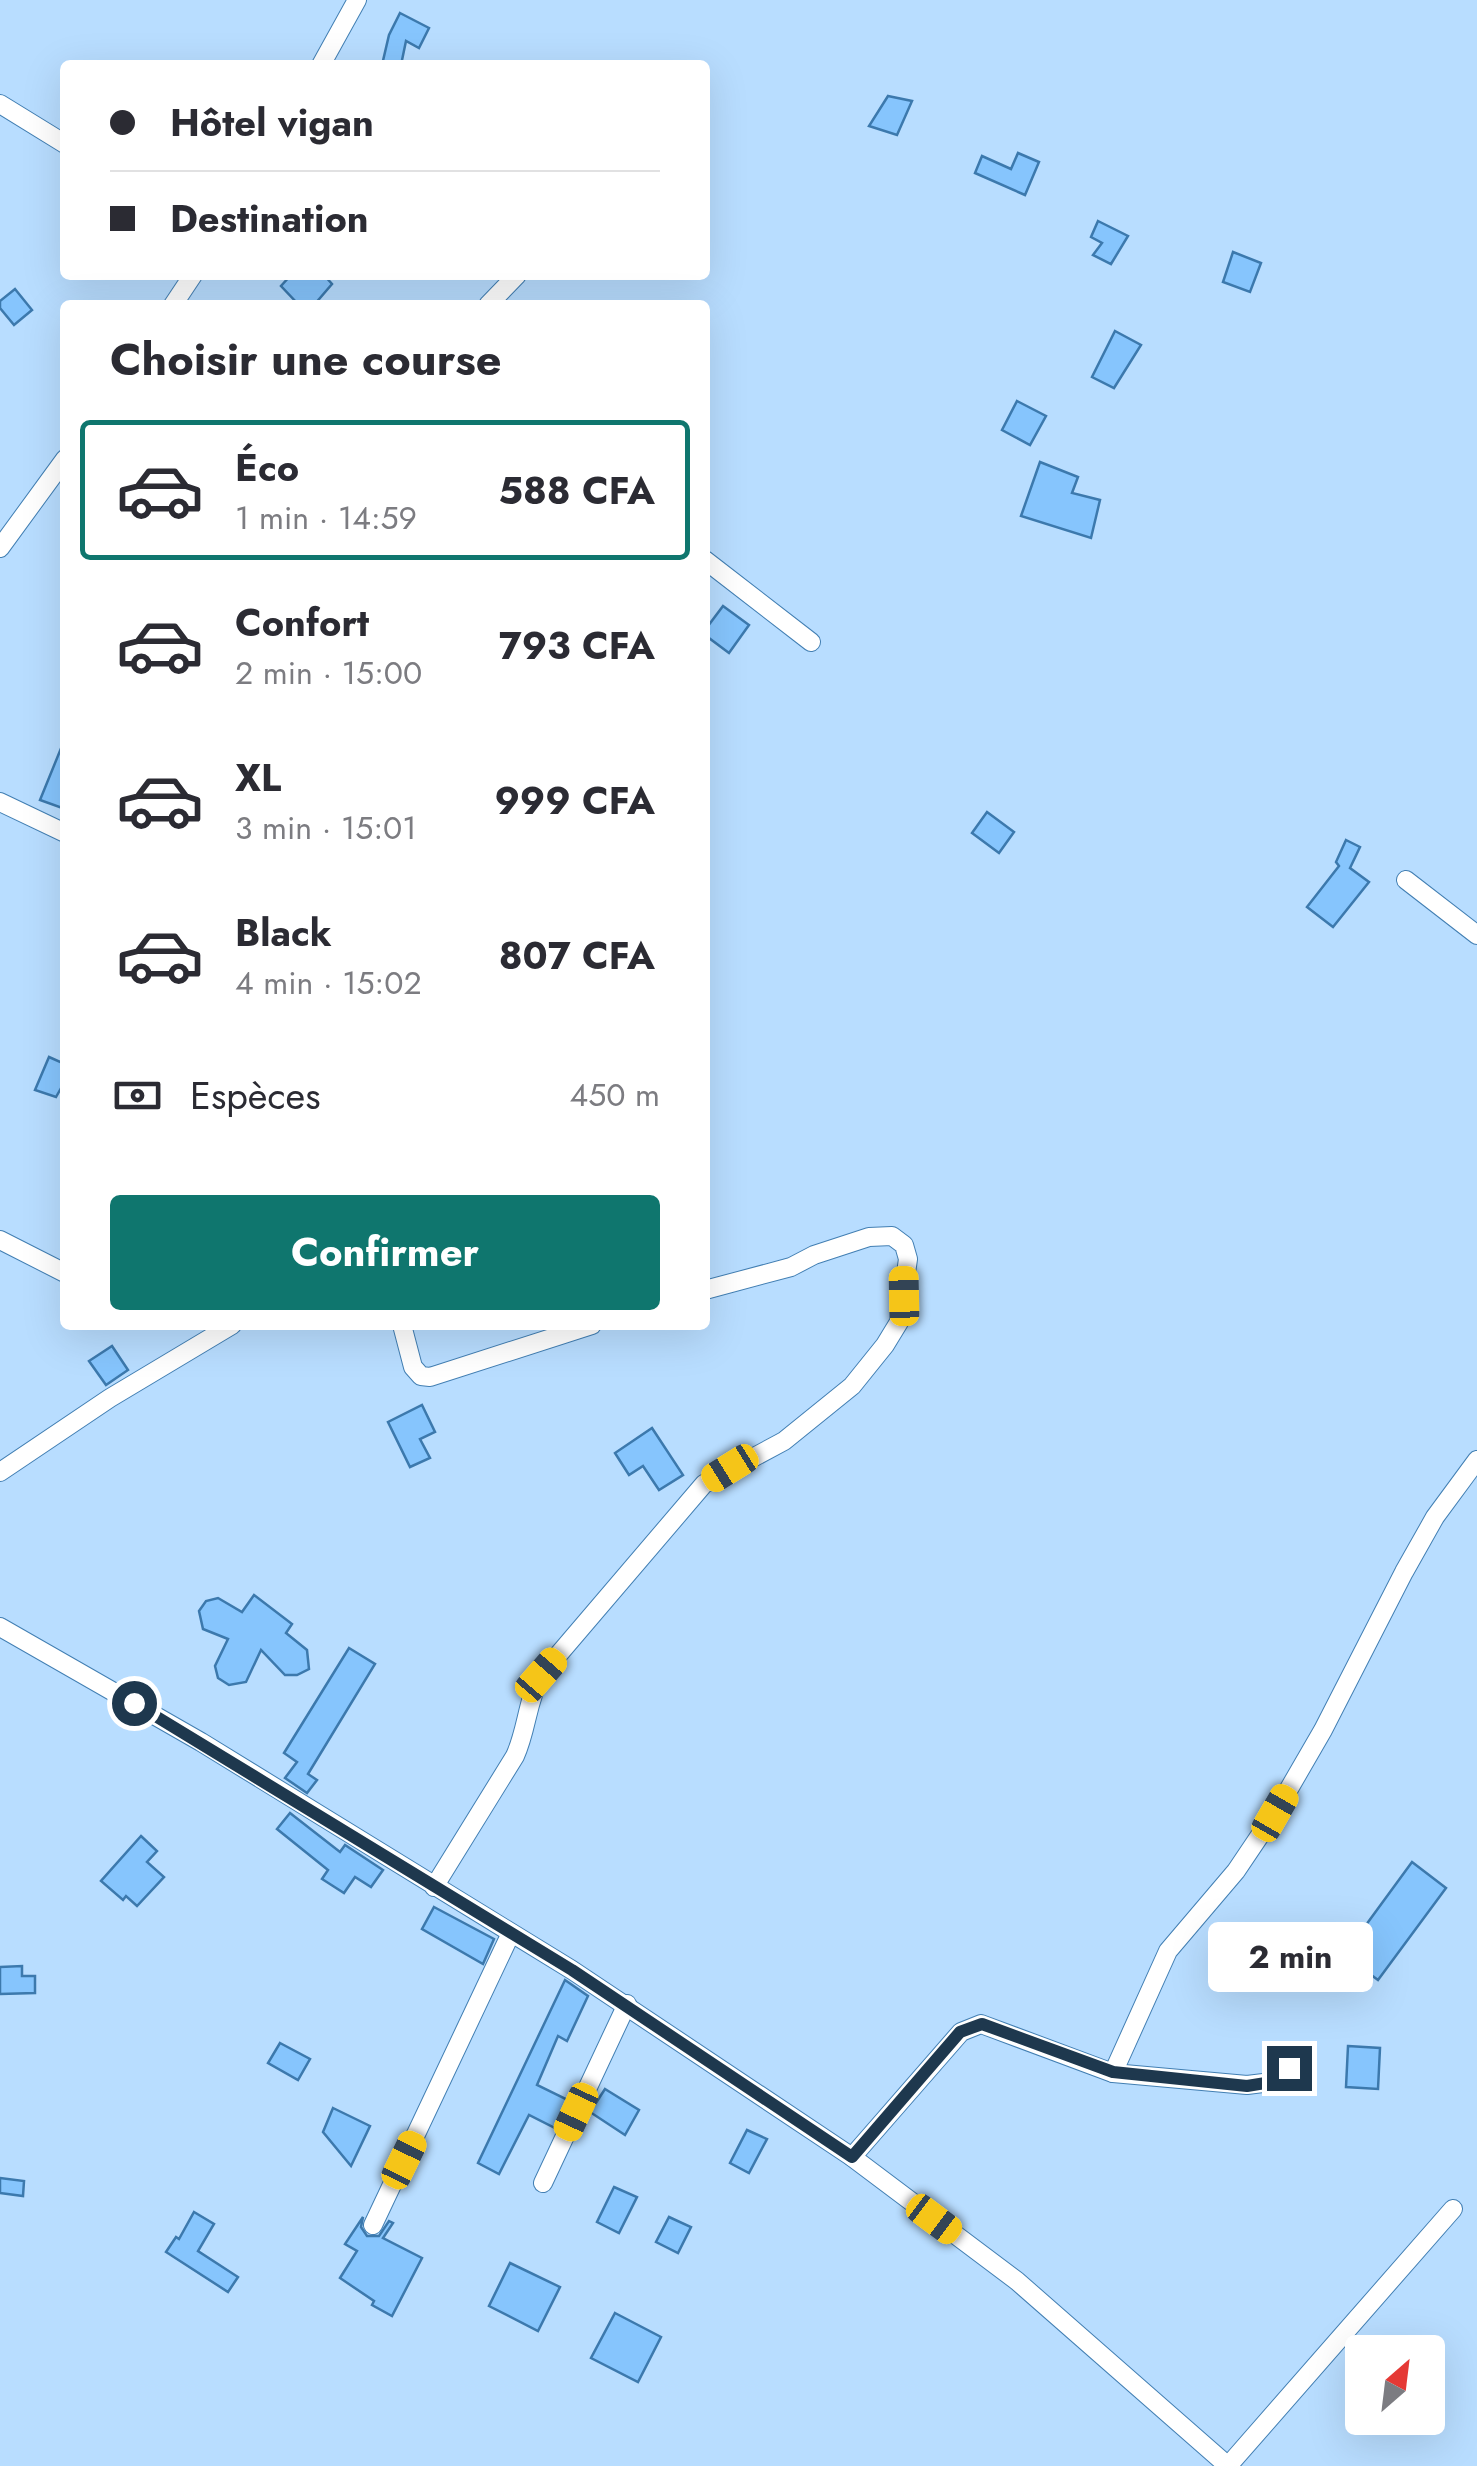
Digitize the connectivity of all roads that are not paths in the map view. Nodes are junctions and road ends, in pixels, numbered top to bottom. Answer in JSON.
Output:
{"nodes":[{"id":1,"x":357,"y":0,"type":"edge"},
{"id":2,"x":324,"y":60,"type":"edge"},
{"id":3,"x":0,"y":104,"type":"edge"},
{"id":4,"x":60,"y":141,"type":"edge"},
{"id":5,"x":512,"y":280,"type":"edge"},
{"id":6,"x":493,"y":300,"type":"edge"},
{"id":7,"x":60,"y":466,"type":"edge"},
{"id":8,"x":0,"y":548,"type":"edge"},
{"id":9,"x":710,"y":564,"type":"edge"},
{"id":10,"x":811,"y":642,"type":"dead end"},
{"id":11,"x":0,"y":802,"type":"edge"},
{"id":12,"x":60,"y":831,"type":"edge"},
{"id":13,"x":1406,"y":880,"type":"dead end"},
{"id":14,"x":1477,"y":935,"type":"edge"},
{"id":15,"x":0,"y":1240,"type":"edge"},
{"id":16,"x":60,"y":1270,"type":"edge"},
{"id":17,"x":710,"y":1289,"type":"edge"},
{"id":18,"x":224,"y":1330,"type":"edge"},
{"id":19,"x":403,"y":1330,"type":"edge"},
{"id":20,"x":576,"y":1330,"type":"edge"},
{"id":21,"x":1477,"y":1460,"type":"edge"},
{"id":22,"x":0,"y":1472,"type":"edge"},
{"id":23,"x":0,"y":1627,"type":"edge"},
{"id":24,"x":434,"y":1886,"type":"junction"},
{"id":25,"x":511,"y":1933,"type":"junction"},
{"id":26,"x":627,"y":2004,"type":"junction"},
{"id":27,"x":1289,"y":2068,"type":"dead end"},
{"id":28,"x":1113,"y":2072,"type":"junction"},
{"id":29,"x":852,"y":2157,"type":"junction"},
{"id":30,"x":543,"y":2183,"type":"dead end"},
{"id":31,"x":1453,"y":2209,"type":"dead end"},
{"id":32,"x":373,"y":2225,"type":"dead end"},
{"id":33,"x":1228,"y":2466,"type":"edge"}],
"edges":[{"from":1,"to":2,"type":"street"},
{"from":3,"to":4,"type":"street"},
{"from":5,"to":6,"type":"street"},
{"from":7,"to":8,"type":"street"},
{"from":9,"to":10,"type":"street"},
{"from":11,"to":12,"type":"street"},
{"from":13,"to":14,"type":"street"},
{"from":15,"to":16,"type":"street"},
{"from":17,"to":24,"type":"street"},
{"from":18,"to":22,"type":"street"},
{"from":19,"to":20,"type":"street"},
{"from":21,"to":28,"type":"street"},
{"from":23,"to":24,"type":"street"},
{"from":24,"to":25,"type":"street"},
{"from":25,"to":26,"type":"street"},
{"from":25,"to":32,"type":"street"},
{"from":26,"to":29,"type":"street"},
{"from":26,"to":30,"type":"street"},
{"from":27,"to":28,"type":"street"},
{"from":28,"to":29,"type":"street"},
{"from":29,"to":33,"type":"street"},
{"from":31,"to":33,"type":"street"}]}
